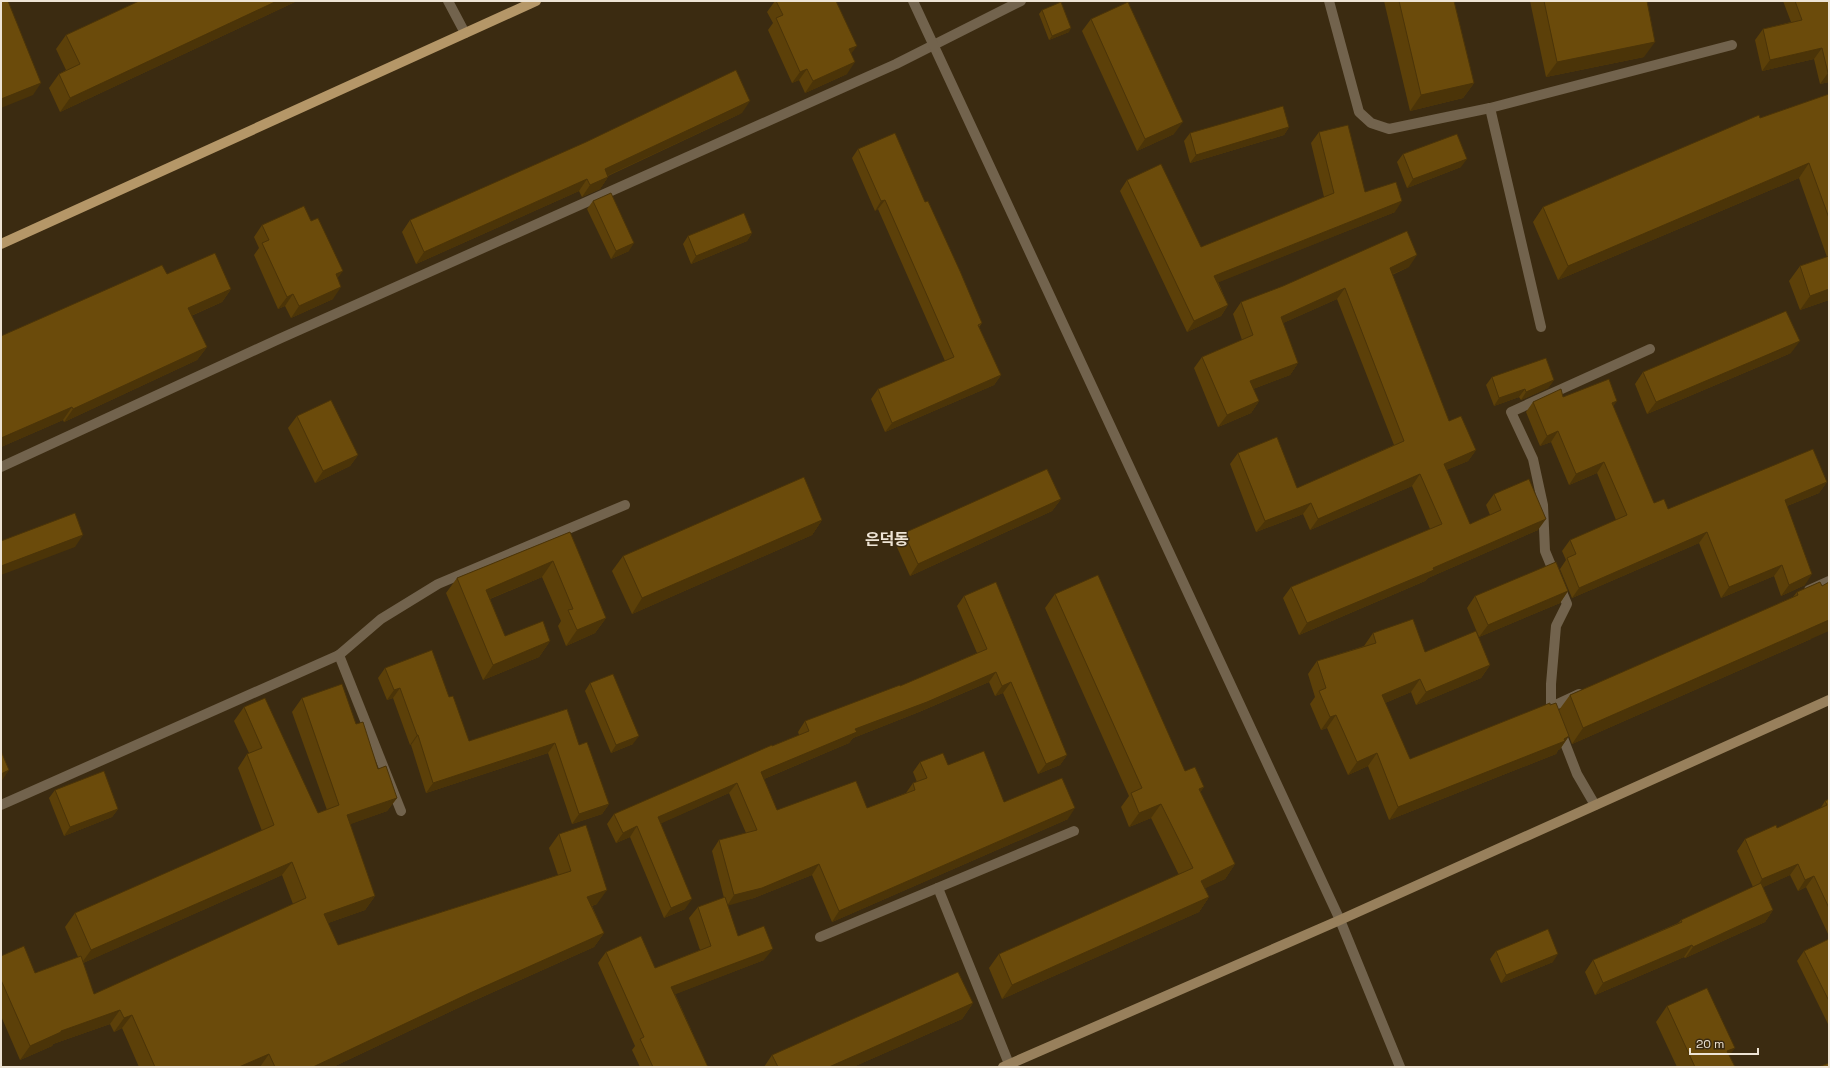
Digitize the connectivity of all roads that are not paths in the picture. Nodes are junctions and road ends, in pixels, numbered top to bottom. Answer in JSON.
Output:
{"nodes":[{"id":1,"x":448,"y":1,"type":"edge"},
{"id":2,"x":536,"y":1,"type":"edge"},
{"id":3,"x":913,"y":1,"type":"edge"},
{"id":4,"x":1021,"y":1,"type":"edge"},
{"id":5,"x":1329,"y":1,"type":"edge"},
{"id":6,"x":464,"y":33,"type":"junction"},
{"id":7,"x":1732,"y":45,"type":"dead end"},
{"id":8,"x":934,"y":46,"type":"junction"},
{"id":9,"x":1490,"y":108,"type":"junction"},
{"id":10,"x":1,"y":244,"type":"edge"},
{"id":11,"x":1541,"y":327,"type":"dead end"},
{"id":12,"x":1650,"y":349,"type":"dead end"},
{"id":13,"x":1,"y":467,"type":"edge"},
{"id":14,"x":624,"y":505,"type":"dead end"},
{"id":15,"x":1829,"y":581,"type":"edge"},
{"id":16,"x":1800,"y":594,"type":"edge"},
{"id":17,"x":339,"y":655,"type":"junction"},
{"id":18,"x":1586,"y":690,"type":"edge"},
{"id":19,"x":1829,"y":700,"type":"edge"},
{"id":20,"x":1551,"y":707,"type":"junction"},
{"id":21,"x":1,"y":805,"type":"edge"},
{"id":22,"x":1595,"y":805,"type":"junction"},
{"id":23,"x":400,"y":811,"type":"dead end"},
{"id":24,"x":1074,"y":831,"type":"dead end"},
{"id":25,"x":938,"y":888,"type":"junction"},
{"id":26,"x":1340,"y":920,"type":"junction"},
{"id":27,"x":820,"y":937,"type":"dead end"},
{"id":28,"x":1006,"y":1066,"type":"edge"},
{"id":29,"x":1400,"y":1067,"type":"edge"}],
"edges":[{"from":1,"to":6,"type":"street"},
{"from":2,"to":6,"type":"main road"},
{"from":3,"to":8,"type":"street"},
{"from":4,"to":8,"type":"street"},
{"from":5,"to":9,"type":"street"},
{"from":6,"to":10,"type":"main road"},
{"from":7,"to":9,"type":"street"},
{"from":8,"to":13,"type":"street"},
{"from":8,"to":26,"type":"street"},
{"from":9,"to":11,"type":"street"},
{"from":12,"to":20,"type":"street"},
{"from":14,"to":17,"type":"street"},
{"from":15,"to":16,"type":"street"},
{"from":17,"to":21,"type":"street"},
{"from":17,"to":23,"type":"street"},
{"from":18,"to":20,"type":"street"},
{"from":19,"to":22,"type":"main road"},
{"from":20,"to":22,"type":"street"},
{"from":22,"to":26,"type":"main road"},
{"from":24,"to":25,"type":"street"},
{"from":25,"to":27,"type":"street"},
{"from":25,"to":28,"type":"street"},
{"from":26,"to":28,"type":"main road"},
{"from":26,"to":29,"type":"street"}]}
